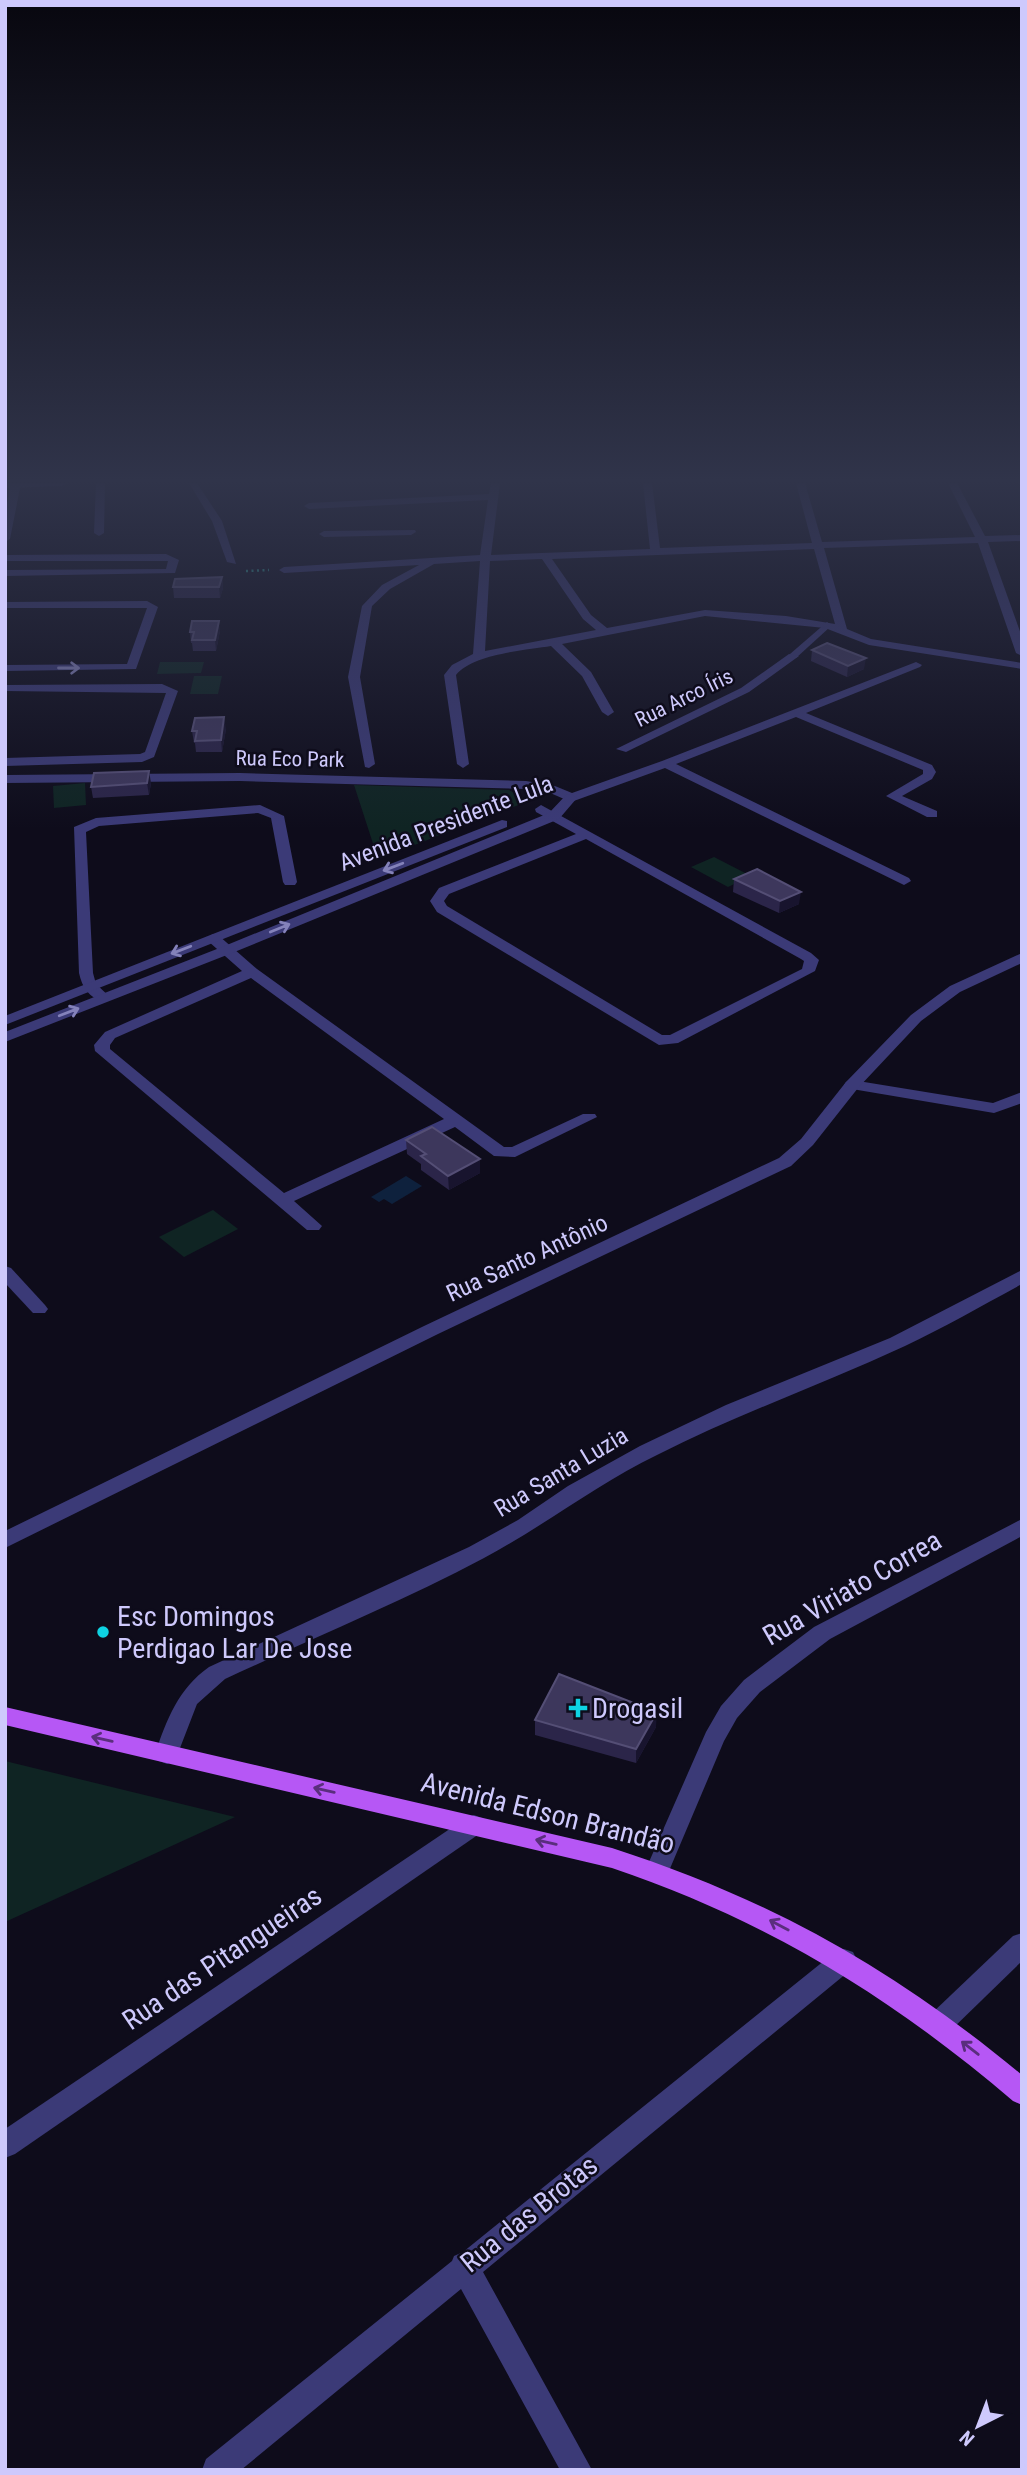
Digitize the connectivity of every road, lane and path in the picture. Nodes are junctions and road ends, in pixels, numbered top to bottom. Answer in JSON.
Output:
{"nodes":[{"id":1,"x":371,"y":598,"type":"edge"},
{"id":2,"x":483,"y":598,"type":"edge"},
{"id":3,"x":574,"y":598,"type":"edge"},
{"id":4,"x":832,"y":598,"type":"edge"},
{"id":5,"x":1003,"y":598,"type":"edge"},
{"id":6,"x":5,"y":605,"type":"edge"},
{"id":7,"x":827,"y":625,"type":"junction"},
{"id":8,"x":604,"y":631,"type":"junction"},
{"id":9,"x":842,"y":631,"type":"junction"},
{"id":10,"x":556,"y":644,"type":"junction"},
{"id":11,"x":1022,"y":653,"type":"edge"},
{"id":12,"x":479,"y":656,"type":"junction"},
{"id":13,"x":793,"y":656,"type":"joint"},
{"id":14,"x":916,"y":665,"type":"dead end"},
{"id":15,"x":1022,"y":666,"type":"edge"},
{"id":16,"x":5,"y":668,"type":"edge"},
{"id":17,"x":5,"y":688,"type":"edge"},
{"id":18,"x":608,"y":712,"type":"dead end"},
{"id":19,"x":797,"y":713,"type":"junction"},
{"id":20,"x":622,"y":749,"type":"dead end"},
{"id":21,"x":5,"y":762,"type":"edge"},
{"id":22,"x":369,"y":764,"type":"dead end"},
{"id":23,"x":463,"y":764,"type":"dead end"},
{"id":24,"x":666,"y":764,"type":"junction"},
{"id":25,"x":5,"y":779,"type":"edge"},
{"id":26,"x":571,"y":798,"type":"junction"},
{"id":27,"x":548,"y":812,"type":"junction"},
{"id":28,"x":932,"y":814,"type":"dead end"},
{"id":29,"x":587,"y":834,"type":"junction"},
{"id":30,"x":904,"y":881,"type":"dead end"},
{"id":31,"x":290,"y":882,"type":"dead end"},
{"id":32,"x":213,"y":938,"type":"junction"},
{"id":33,"x":227,"y":950,"type":"junction"},
{"id":34,"x":1022,"y":957,"type":"edge"},
{"id":35,"x":252,"y":972,"type":"junction"},
{"id":36,"x":89,"y":986,"type":"junction"},
{"id":37,"x":104,"y":998,"type":"junction"},
{"id":38,"x":5,"y":1021,"type":"edge"},
{"id":39,"x":5,"y":1037,"type":"edge"},
{"id":40,"x":852,"y":1085,"type":"junction"},
{"id":41,"x":1022,"y":1097,"type":"edge"},
{"id":42,"x":589,"y":1117,"type":"dead end"},
{"id":43,"x":454,"y":1121,"type":"junction"},
{"id":44,"x":284,"y":1199,"type":"junction"},
{"id":45,"x":313,"y":1226,"type":"dead end"},
{"id":46,"x":5,"y":1272,"type":"edge"},
{"id":47,"x":1022,"y":1276,"type":"edge"},
{"id":48,"x":39,"y":1309,"type":"dead end"},
{"id":49,"x":1022,"y":1527,"type":"edge"},
{"id":50,"x":5,"y":1540,"type":"edge"},
{"id":51,"x":5,"y":1716,"type":"edge"},
{"id":52,"x":167,"y":1754,"type":"junction"},
{"id":53,"x":474,"y":1825,"type":"junction"},
{"id":54,"x":657,"y":1871,"type":"junction"},
{"id":55,"x":1022,"y":1944,"type":"edge"},
{"id":56,"x":844,"y":1961,"type":"junction"},
{"id":57,"x":939,"y":2024,"type":"junction"},
{"id":58,"x":1022,"y":2092,"type":"edge"},
{"id":59,"x":5,"y":2145,"type":"edge"},
{"id":60,"x":464,"y":2266,"type":"junction"},
{"id":61,"x":217,"y":2470,"type":"edge"},
{"id":62,"x":577,"y":2470,"type":"edge"}],
"edges":[{"from":1,"to":22,"type":"street"},
{"from":2,"to":12,"type":"street"},
{"from":3,"to":8,"type":"street"},
{"from":4,"to":9,"type":"street"},
{"from":5,"to":11,"type":"street"},
{"from":16,"to":6,"type":"street","one_way":true},
{"from":7,"to":8,"type":"street"},
{"from":7,"to":9,"type":"street"},
{"from":7,"to":13,"type":"lane","name":"Rua Arco Íris"},
{"from":8,"to":10,"type":"street"},
{"from":9,"to":15,"type":"street"},
{"from":10,"to":12,"type":"street"},
{"from":10,"to":18,"type":"street"},
{"from":12,"to":23,"type":"street"},
{"from":13,"to":20,"type":"street","name":"Rua Arco Íris"},
{"from":14,"to":19,"type":"street"},
{"from":17,"to":21,"type":"street"},
{"from":19,"to":24,"type":"street"},
{"from":19,"to":28,"type":"street"},
{"from":24,"to":26,"type":"street"},
{"from":24,"to":30,"type":"street"},
{"from":25,"to":26,"type":"street","name":"Rua Eco Park"},
{"from":26,"to":27,"type":"street","name":"Avenida Presidente Lula"},
{"from":27,"to":29,"type":"street"},
{"from":27,"to":32,"type":"street","name":"Avenida Presidente Lula","one_way":true},
{"from":33,"to":27,"type":"street","name":"Avenida Presidente Lula","one_way":true},
{"from":29,"to":29,"type":"street"},
{"from":31,"to":36,"type":"street"},
{"from":32,"to":33,"type":"street"},
{"from":32,"to":36,"type":"street","name":"Avenida Presidente Lula","one_way":true},
{"from":33,"to":35,"type":"street"},
{"from":33,"to":37,"type":"street","name":"Avenida Presidente Lula"},
{"from":34,"to":40,"type":"street","name":"Rua Santo Antônio"},
{"from":35,"to":43,"type":"street"},
{"from":35,"to":44,"type":"street"},
{"from":36,"to":37,"type":"street"},
{"from":36,"to":38,"type":"street","name":"Avenida Presidente Lula"},
{"from":39,"to":37,"type":"street","name":"Avenida Presidente Lula","one_way":true},
{"from":40,"to":41,"type":"street"},
{"from":40,"to":50,"type":"street","name":"Rua Santo Antônio"},
{"from":42,"to":43,"type":"street"},
{"from":43,"to":44,"type":"street"},
{"from":44,"to":45,"type":"street"},
{"from":46,"to":48,"type":"street"},
{"from":47,"to":52,"type":"street","name":"Rua Santa Luzia"},
{"from":49,"to":54,"type":"street","name":"Rua Viriato Correa"},
{"from":52,"to":51,"type":"main road","name":"Avenida Edson Brandão","one_way":true},
{"from":53,"to":52,"type":"main road","name":"Avenida Edson Brandão","one_way":true},
{"from":54,"to":53,"type":"main road","name":"Avenida Edson Brandão","one_way":true},
{"from":53,"to":59,"type":"street","name":"Rua das Pitangueiras"},
{"from":56,"to":54,"type":"main road","name":"Avenida Edson Brandão","one_way":true},
{"from":55,"to":57,"type":"street"},
{"from":56,"to":57,"type":"main road","name":"Avenida Edson Brandão"},
{"from":56,"to":60,"type":"street","name":"Rua das Brotas"},
{"from":58,"to":57,"type":"main road","name":"Avenida Edson Brandão","one_way":true},
{"from":60,"to":61,"type":"street","name":"Rua das Brotas"},
{"from":60,"to":62,"type":"street"}]}
